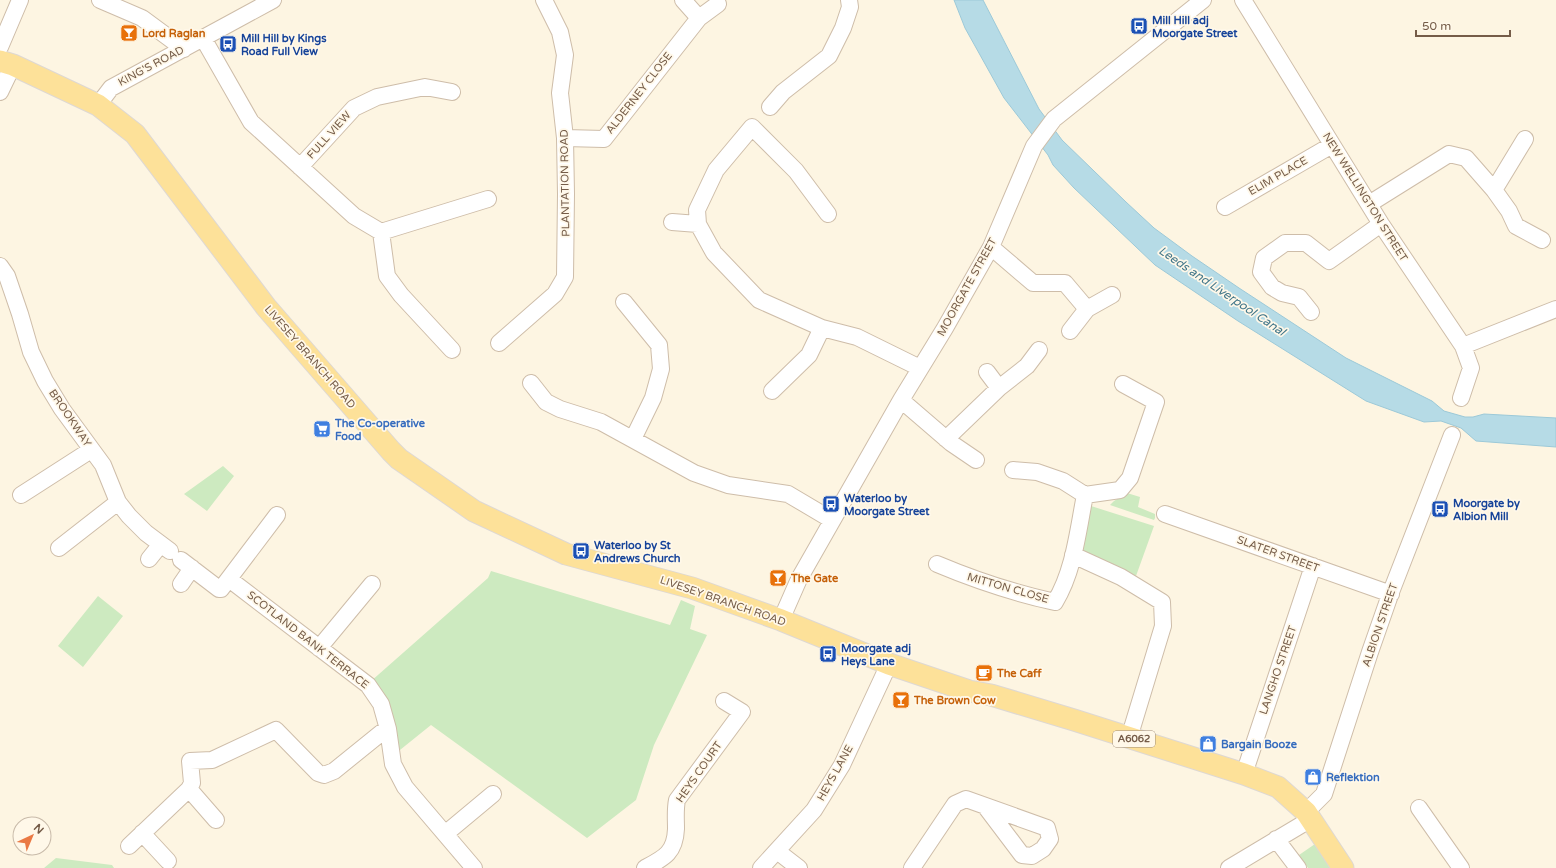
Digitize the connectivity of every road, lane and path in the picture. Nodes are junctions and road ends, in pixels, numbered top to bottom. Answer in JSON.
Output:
{"nodes":[{"id":1,"x":20,"y":0,"type":"edge"},
{"id":2,"x":100,"y":0,"type":"edge"},
{"id":3,"x":273,"y":0,"type":"edge"},
{"id":4,"x":544,"y":0,"type":"edge"},
{"id":5,"x":683,"y":0,"type":"edge"},
{"id":6,"x":849,"y":0,"type":"edge"},
{"id":7,"x":1203,"y":0,"type":"edge"},
{"id":8,"x":1242,"y":0,"type":"edge"},
{"id":9,"x":718,"y":4,"type":"dead end"},
{"id":10,"x":699,"y":18,"type":"junction"},
{"id":11,"x":204,"y":38,"type":"junction"},
{"id":12,"x":0,"y":47,"type":"edge"},
{"id":13,"x":184,"y":49,"type":"junction"},
{"id":14,"x":7,"y":63,"type":"edge"},
{"id":15,"x":0,"y":92,"type":"edge"},
{"id":16,"x":452,"y":92,"type":"dead end"},
{"id":17,"x":98,"y":105,"type":"junction"},
{"id":18,"x":761,"y":117,"type":"junction"},
{"id":19,"x":565,"y":138,"type":"junction"},
{"id":20,"x":1525,"y":139,"type":"dead end"},
{"id":21,"x":1332,"y":145,"type":"junction"},
{"id":22,"x":300,"y":167,"type":"junction"},
{"id":23,"x":1494,"y":190,"type":"junction"},
{"id":24,"x":488,"y":199,"type":"dead end"},
{"id":25,"x":1368,"y":204,"type":"junction"},
{"id":26,"x":1225,"y":207,"type":"dead end"},
{"id":27,"x":828,"y":214,"type":"dead end"},
{"id":28,"x":672,"y":222,"type":"dead end"},
{"id":29,"x":698,"y":224,"type":"junction"},
{"id":30,"x":1381,"y":224,"type":"junction"},
{"id":31,"x":381,"y":232,"type":"junction"},
{"id":32,"x":1542,"y":240,"type":"dead end"},
{"id":33,"x":991,"y":247,"type":"junction"},
{"id":34,"x":0,"y":266,"type":"edge"},
{"id":35,"x":1112,"y":295,"type":"dead end"},
{"id":36,"x":624,"y":302,"type":"dead end"},
{"id":37,"x":1087,"y":309,"type":"junction"},
{"id":38,"x":1556,"y":309,"type":"edge"},
{"id":39,"x":1311,"y":312,"type":"dead end"},
{"id":40,"x":822,"y":328,"type":"junction"},
{"id":41,"x":1070,"y":331,"type":"dead end"},
{"id":42,"x":498,"y":343,"type":"dead end"},
{"id":43,"x":1463,"y":346,"type":"junction"},
{"id":44,"x":452,"y":350,"type":"dead end"},
{"id":45,"x":1039,"y":350,"type":"dead end"},
{"id":46,"x":920,"y":368,"type":"junction"},
{"id":47,"x":986,"y":372,"type":"dead end"},
{"id":48,"x":531,"y":383,"type":"dead end"},
{"id":49,"x":1123,"y":384,"type":"dead end"},
{"id":50,"x":999,"y":388,"type":"junction"},
{"id":51,"x":772,"y":391,"type":"dead end"},
{"id":52,"x":1461,"y":398,"type":"dead end"},
{"id":53,"x":900,"y":400,"type":"junction"},
{"id":54,"x":1452,"y":435,"type":"dead end"},
{"id":55,"x":633,"y":439,"type":"junction"},
{"id":56,"x":946,"y":439,"type":"junction"},
{"id":57,"x":91,"y":450,"type":"junction"},
{"id":58,"x":976,"y":460,"type":"dead end"},
{"id":59,"x":1012,"y":470,"type":"dead end"},
{"id":60,"x":1085,"y":494,"type":"junction"},
{"id":61,"x":21,"y":495,"type":"dead end"},
{"id":62,"x":118,"y":502,"type":"junction"},
{"id":63,"x":1165,"y":514,"type":"dead end"},
{"id":64,"x":278,"y":516,"type":"dead end"},
{"id":65,"x":832,"y":520,"type":"junction"},
{"id":66,"x":59,"y":548,"type":"dead end"},
{"id":67,"x":1073,"y":555,"type":"junction"},
{"id":68,"x":176,"y":556,"type":"junction"},
{"id":69,"x":149,"y":559,"type":"dead end"},
{"id":70,"x":937,"y":564,"type":"dead end"},
{"id":71,"x":1313,"y":566,"type":"junction"},
{"id":72,"x":229,"y":579,"type":"junction"},
{"id":73,"x":181,"y":584,"type":"dead end"},
{"id":74,"x":372,"y":584,"type":"dead end"},
{"id":75,"x":1391,"y":594,"type":"junction"},
{"id":76,"x":781,"y":620,"type":"junction"},
{"id":77,"x":319,"y":648,"type":"junction"},
{"id":78,"x":889,"y":664,"type":"junction"},
{"id":79,"x":724,"y":701,"type":"dead end"},
{"id":80,"x":388,"y":729,"type":"junction"},
{"id":81,"x":1129,"y":738,"type":"junction"},
{"id":82,"x":1244,"y":774,"type":"junction"},
{"id":83,"x":189,"y":789,"type":"junction"},
{"id":84,"x":493,"y":794,"type":"dead end"},
{"id":85,"x":985,"y":806,"type":"dead end"},
{"id":86,"x":1419,"y":808,"type":"dead end"},
{"id":87,"x":1308,"y":816,"type":"junction"},
{"id":88,"x":216,"y":820,"type":"dead end"},
{"id":89,"x":142,"y":833,"type":"junction"},
{"id":90,"x":445,"y":834,"type":"junction"},
{"id":91,"x":1276,"y":839,"type":"junction"},
{"id":92,"x":129,"y":846,"type":"dead end"},
{"id":93,"x":777,"y":851,"type":"junction"},
{"id":94,"x":168,"y":861,"type":"dead end"},
{"id":95,"x":474,"y":868,"type":"edge"},
{"id":96,"x":645,"y":868,"type":"edge"},
{"id":97,"x":762,"y":868,"type":"edge"},
{"id":98,"x":799,"y":868,"type":"edge"},
{"id":99,"x":912,"y":868,"type":"edge"},
{"id":100,"x":1229,"y":868,"type":"edge"},
{"id":101,"x":1298,"y":868,"type":"edge"},
{"id":102,"x":1343,"y":868,"type":"edge"},
{"id":103,"x":1461,"y":868,"type":"edge"}],
"edges":[{"from":1,"to":12,"type":"street"},
{"from":2,"to":13,"type":"street"},
{"from":3,"to":11,"type":"street","name":"KING'S ROAD"},
{"from":4,"to":19,"type":"street","name":"PLANTATION ROAD"},
{"from":5,"to":10,"type":"street"},
{"from":6,"to":18,"type":"street"},
{"from":7,"to":33,"type":"street","name":"MOORGATE STREET"},
{"from":8,"to":21,"type":"street","name":"NEW WELLINGTON STREET"},
{"from":9,"to":10,"type":"street","name":"ALDERNEY CLOSE"},
{"from":10,"to":19,"type":"street","name":"ALDERNEY CLOSE"},
{"from":11,"to":13,"type":"street","name":"KING'S ROAD"},
{"from":11,"to":22,"type":"street","name":"FULL VIEW"},
{"from":13,"to":17,"type":"street","name":"KING'S ROAD"},
{"from":14,"to":15,"type":"street"},
{"from":14,"to":17,"type":"main road","name":"LIVESEY BRANCH ROAD","number":"A6062"},
{"from":16,"to":22,"type":"street","name":"FULL VIEW"},
{"from":17,"to":76,"type":"main road","name":"LIVESEY BRANCH ROAD","number":"A6062"},
{"from":18,"to":27,"type":"street"},
{"from":18,"to":29,"type":"street"},
{"from":19,"to":42,"type":"street","name":"PLANTATION ROAD"},
{"from":20,"to":23,"type":"street"},
{"from":21,"to":25,"type":"street","name":"NEW WELLINGTON STREET"},
{"from":21,"to":26,"type":"street","name":"ELIM PLACE"},
{"from":22,"to":31,"type":"street","name":"FULL VIEW"},
{"from":23,"to":25,"type":"street"},
{"from":23,"to":32,"type":"street"},
{"from":24,"to":31,"type":"street"},
{"from":25,"to":30,"type":"street","name":"NEW WELLINGTON STREET"},
{"from":28,"to":29,"type":"street"},
{"from":29,"to":40,"type":"street"},
{"from":30,"to":39,"type":"street"},
{"from":30,"to":43,"type":"street","name":"NEW WELLINGTON STREET"},
{"from":31,"to":44,"type":"street"},
{"from":33,"to":37,"type":"street"},
{"from":33,"to":46,"type":"street","name":"MOORGATE STREET"},
{"from":34,"to":57,"type":"street","name":"BROOKWAY"},
{"from":35,"to":37,"type":"street"},
{"from":36,"to":55,"type":"street"},
{"from":37,"to":41,"type":"street"},
{"from":38,"to":43,"type":"street"},
{"from":40,"to":46,"type":"street"},
{"from":40,"to":51,"type":"street"},
{"from":43,"to":52,"type":"street","name":"NEW WELLINGTON STREET"},
{"from":45,"to":50,"type":"street"},
{"from":46,"to":53,"type":"street","name":"MOORGATE STREET"},
{"from":47,"to":50,"type":"street"},
{"from":48,"to":55,"type":"street"},
{"from":49,"to":60,"type":"street"},
{"from":50,"to":56,"type":"street"},
{"from":53,"to":56,"type":"street"},
{"from":53,"to":65,"type":"street","name":"MOORGATE STREET"},
{"from":54,"to":75,"type":"street","name":"ALBION STREET"},
{"from":55,"to":65,"type":"street"},
{"from":56,"to":58,"type":"street"},
{"from":57,"to":61,"type":"street"},
{"from":57,"to":62,"type":"street","name":"BROOKWAY"},
{"from":59,"to":60,"type":"street"},
{"from":60,"to":67,"type":"street"},
{"from":62,"to":66,"type":"street"},
{"from":62,"to":68,"type":"street","name":"BROOKWAY"},
{"from":63,"to":71,"type":"street","name":"SLATER STREET"},
{"from":64,"to":72,"type":"street"},
{"from":65,"to":76,"type":"street","name":"MOORGATE STREET"},
{"from":67,"to":70,"type":"street","name":"MITTON CLOSE"},
{"from":67,"to":81,"type":"street"},
{"from":68,"to":69,"type":"street"},
{"from":68,"to":72,"type":"street","name":"BROOKWAY"},
{"from":68,"to":73,"type":"street"},
{"from":71,"to":75,"type":"street","name":"SLATER STREET"},
{"from":71,"to":82,"type":"street","name":"LANGHO STREET"},
{"from":72,"to":77,"type":"street","name":"SCOTLAND BANK TERRACE"},
{"from":74,"to":77,"type":"street"},
{"from":75,"to":87,"type":"street","name":"ALBION STREET"},
{"from":76,"to":78,"type":"main road","name":"LIVESEY BRANCH ROAD","number":"A6062"},
{"from":77,"to":80,"type":"street","name":"SCOTLAND BANK TERRACE"},
{"from":78,"to":81,"type":"main road","name":"LIVESEY BRANCH ROAD","number":"A6062"},
{"from":78,"to":93,"type":"street","name":"HEYS LANE"},
{"from":79,"to":96,"type":"street","name":"HEYS COURT"},
{"from":80,"to":83,"type":"street"},
{"from":80,"to":90,"type":"street","name":"SCOTLAND BANK TERRACE"},
{"from":81,"to":82,"type":"main road","name":"LIVESEY BRANCH ROAD","number":"A6062"},
{"from":82,"to":87,"type":"main road","name":"LIVESEY BRANCH ROAD","number":"A6062"},
{"from":83,"to":88,"type":"street"},
{"from":83,"to":89,"type":"street"},
{"from":84,"to":90,"type":"street"},
{"from":85,"to":99,"type":"street"},
{"from":86,"to":103,"type":"street"},
{"from":87,"to":91,"type":"street","name":"ALBION STREET"},
{"from":87,"to":102,"type":"main road","name":"LIVESEY BRANCH ROAD","number":"A6062"},
{"from":89,"to":92,"type":"street"},
{"from":89,"to":94,"type":"street"},
{"from":90,"to":95,"type":"street","name":"SCOTLAND BANK TERRACE"},
{"from":91,"to":100,"type":"street","name":"ALBION STREET"},
{"from":91,"to":101,"type":"street"},
{"from":93,"to":97,"type":"street","name":"HEYS LANE"},
{"from":93,"to":98,"type":"street"}]}
